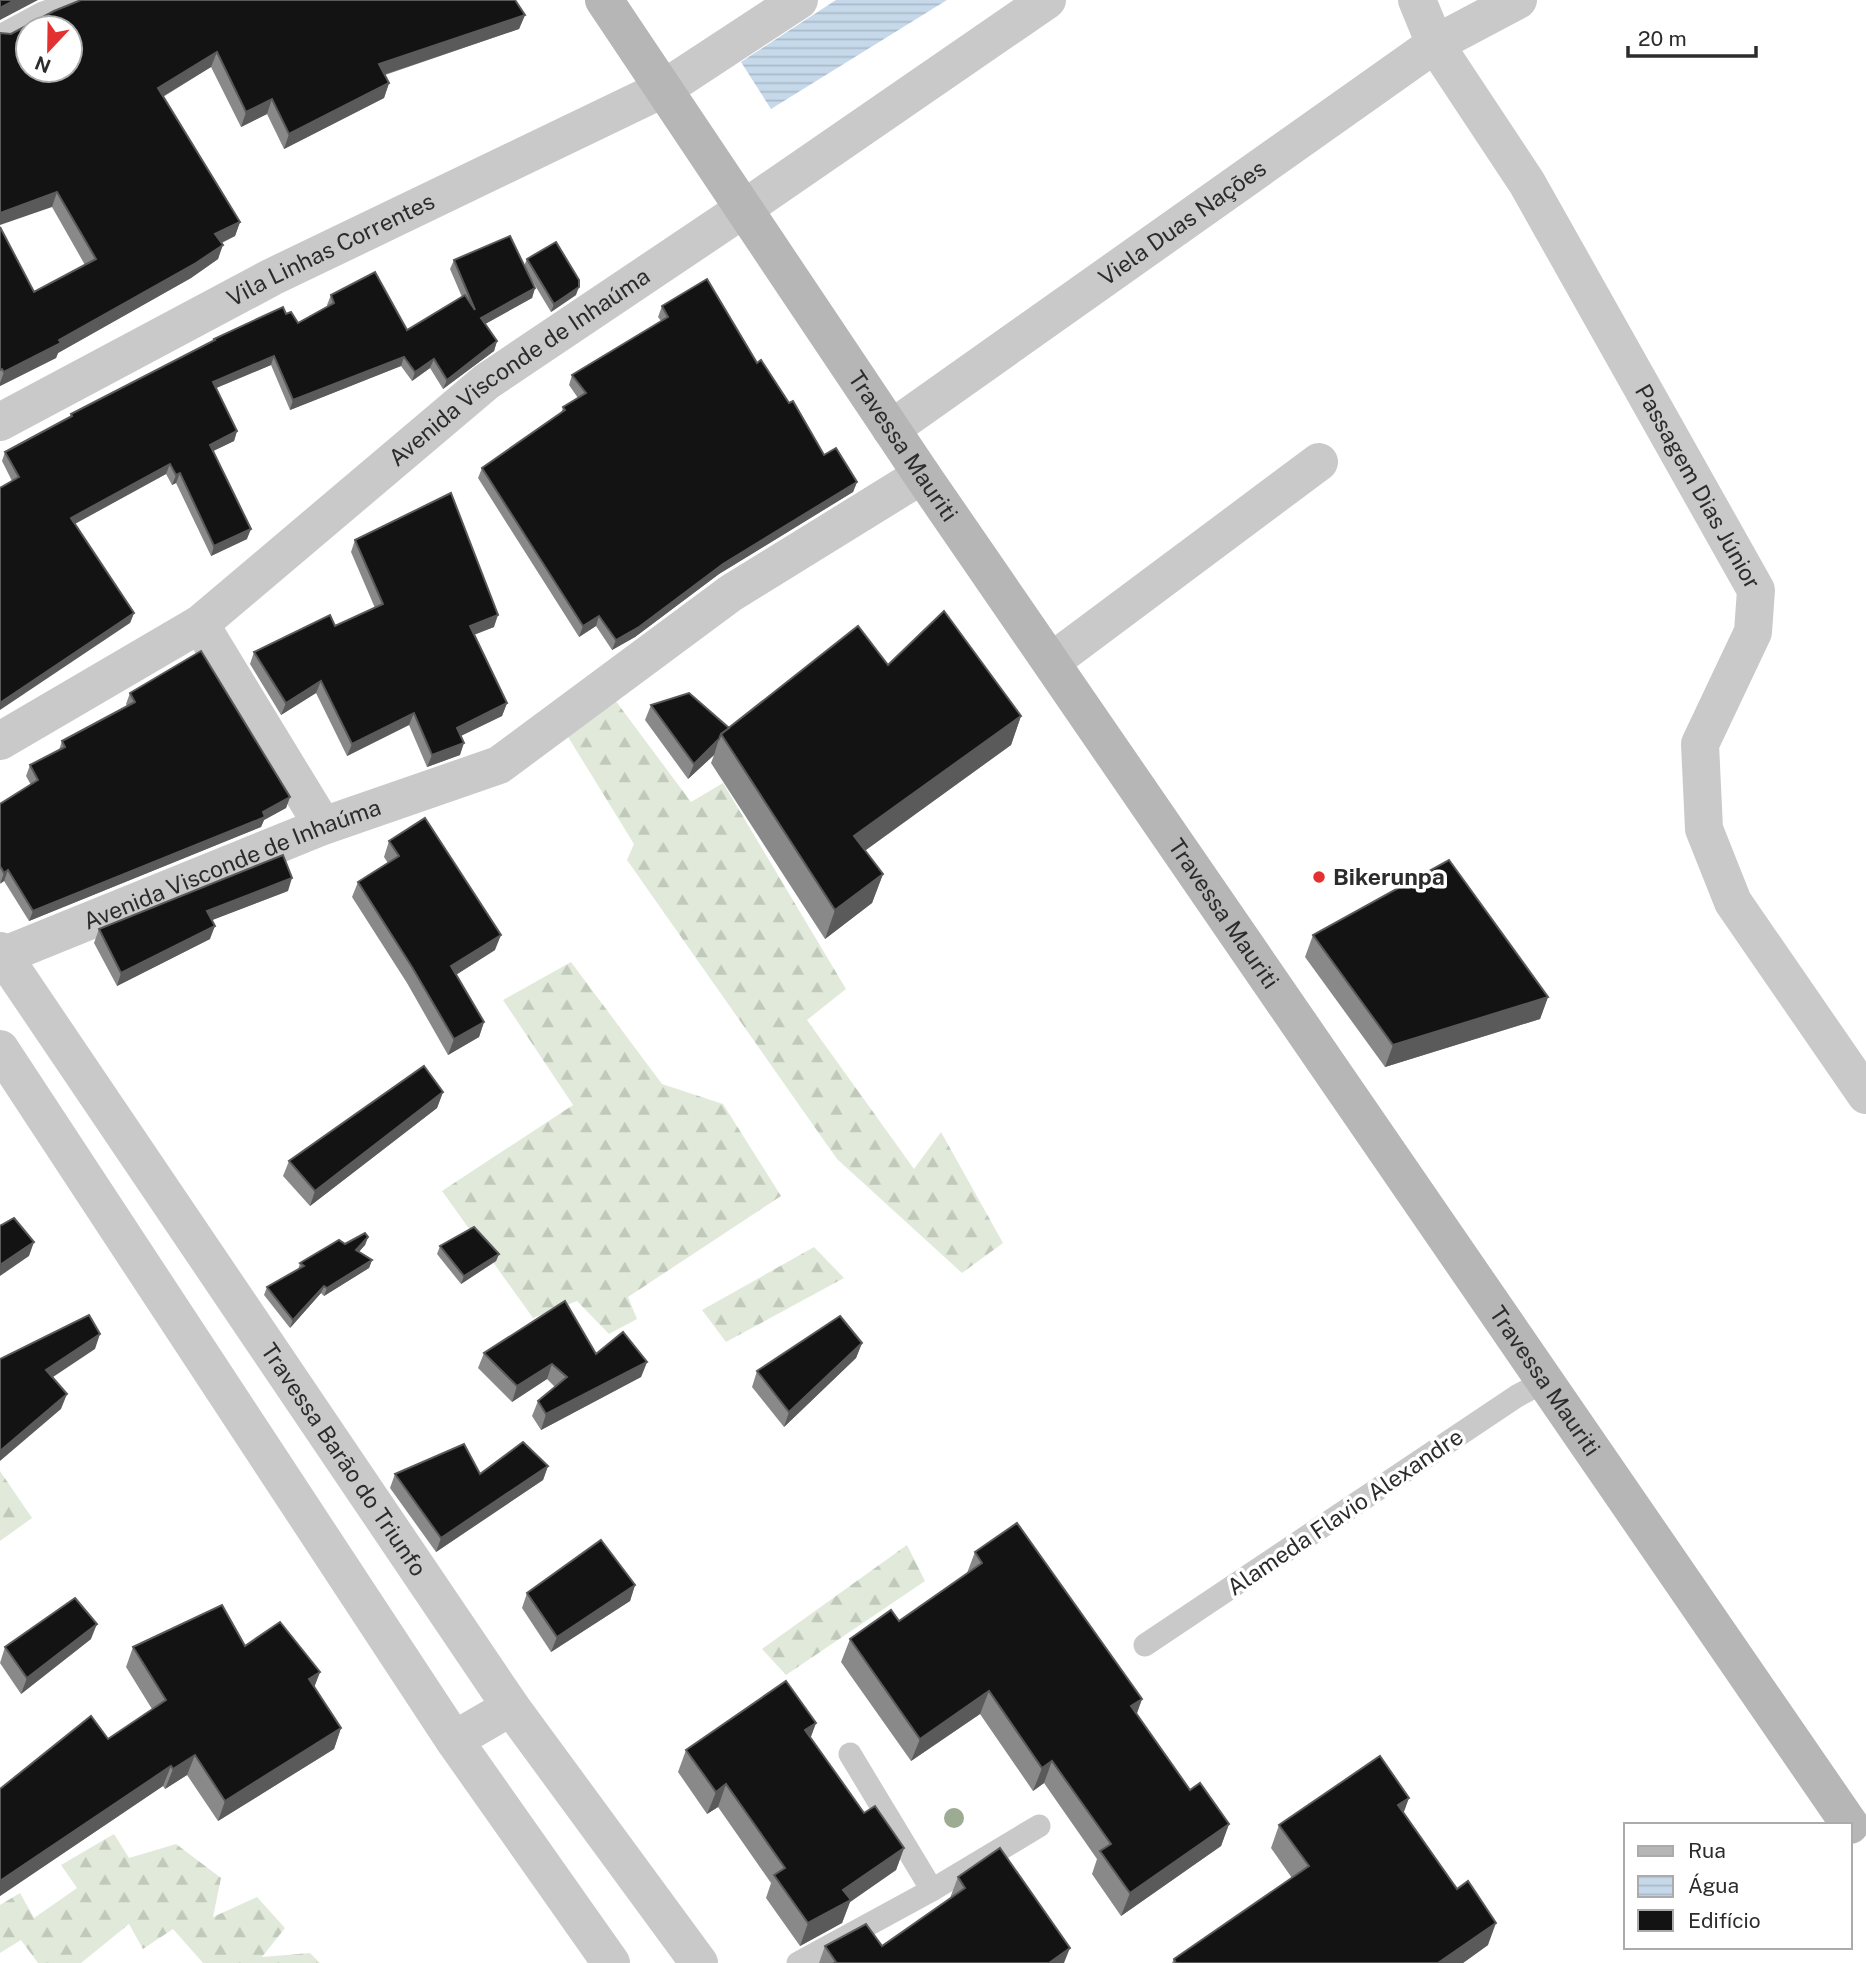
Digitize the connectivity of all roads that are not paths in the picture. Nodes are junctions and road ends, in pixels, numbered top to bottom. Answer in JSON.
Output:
{"nodes":[{"id":1,"x":78,"y":0,"type":"edge"},
{"id":2,"x":604,"y":0,"type":"edge"},
{"id":3,"x":799,"y":0,"type":"edge"},
{"id":4,"x":1047,"y":0,"type":"edge"},
{"id":5,"x":1417,"y":0,"type":"edge"},
{"id":6,"x":1518,"y":0,"type":"edge"},
{"id":7,"x":0,"y":36,"type":"edge"},
{"id":8,"x":1435,"y":44,"type":"junction"},
{"id":9,"x":672,"y":99,"type":"junction"},
{"id":10,"x":745,"y":208,"type":"junction"},
{"id":11,"x":0,"y":422,"type":"edge"},
{"id":12,"x":891,"y":429,"type":"junction"},
{"id":13,"x":1319,"y":462,"type":"dead end"},
{"id":14,"x":922,"y":475,"type":"junction"},
{"id":15,"x":200,"y":624,"type":"junction"},
{"id":16,"x":1051,"y":662,"type":"junction"},
{"id":17,"x":0,"y":741,"type":"edge"},
{"id":18,"x":323,"y":826,"type":"junction"},
{"id":19,"x":1,"y":955,"type":"edge"},
{"id":20,"x":0,"y":1049,"type":"edge"},
{"id":21,"x":1866,"y":1096,"type":"edge"},
{"id":22,"x":1545,"y":1381,"type":"junction"},
{"id":23,"x":1145,"y":1645,"type":"dead end"},
{"id":24,"x":512,"y":1707,"type":"junction"},
{"id":25,"x":454,"y":1740,"type":"junction"},
{"id":26,"x":850,"y":1754,"type":"dead end"},
{"id":27,"x":1849,"y":1823,"type":"edge"},
{"id":28,"x":1039,"y":1826,"type":"dead end"},
{"id":29,"x":1852,"y":1828,"type":"edge"},
{"id":30,"x":1866,"y":1848,"type":"edge"},
{"id":31,"x":932,"y":1890,"type":"junction"},
{"id":32,"x":611,"y":1963,"type":"edge"},
{"id":33,"x":699,"y":1963,"type":"edge"},
{"id":34,"x":798,"y":1963,"type":"edge"}],
"edges":[{"from":1,"to":7,"type":"lane"},
{"from":2,"to":9,"type":"main road","name":"Travessa Mauriti"},
{"from":3,"to":9,"type":"street"},
{"from":4,"to":10,"type":"street","name":"Avenida Visconde de Inhaúma"},
{"from":5,"to":8,"type":"street"},
{"from":6,"to":8,"type":"street","name":"Viela Duas Nações"},
{"from":8,"to":12,"type":"street","name":"Viela Duas Nações"},
{"from":8,"to":21,"type":"street","name":"Passagem Dias Júnior"},
{"from":9,"to":10,"type":"main road","name":"Travessa Mauriti"},
{"from":9,"to":11,"type":"street","name":"Vila Linhas Correntes"},
{"from":10,"to":12,"type":"main road","name":"Travessa Mauriti"},
{"from":10,"to":15,"type":"street","name":"Avenida Visconde de Inhaúma"},
{"from":12,"to":14,"type":"main road","name":"Travessa Mauriti"},
{"from":13,"to":16,"type":"street"},
{"from":14,"to":16,"type":"main road","name":"Travessa Mauriti"},
{"from":14,"to":18,"type":"street","name":"Avenida Visconde de Inhaúma"},
{"from":15,"to":17,"type":"street","name":"Avenida Visconde de Inhaúma"},
{"from":15,"to":18,"type":"street"},
{"from":16,"to":22,"type":"main road","name":"Travessa Mauriti"},
{"from":18,"to":19,"type":"street","name":"Avenida Visconde de Inhaúma"},
{"from":19,"to":24,"type":"street","name":"Travessa Barão do Triunfo"},
{"from":20,"to":25,"type":"street"},
{"from":22,"to":23,"type":"lane","name":"Alameda Flavio Alexandre"},
{"from":22,"to":27,"type":"main road","name":"Travessa Mauriti"},
{"from":24,"to":25,"type":"street"},
{"from":24,"to":33,"type":"street","name":"Travessa Barão do Triunfo"},
{"from":25,"to":32,"type":"street"},
{"from":26,"to":31,"type":"lane"},
{"from":28,"to":31,"type":"lane"},
{"from":29,"to":30,"type":"main road","name":"Travessa Mauriti"},
{"from":31,"to":34,"type":"lane"}]}
